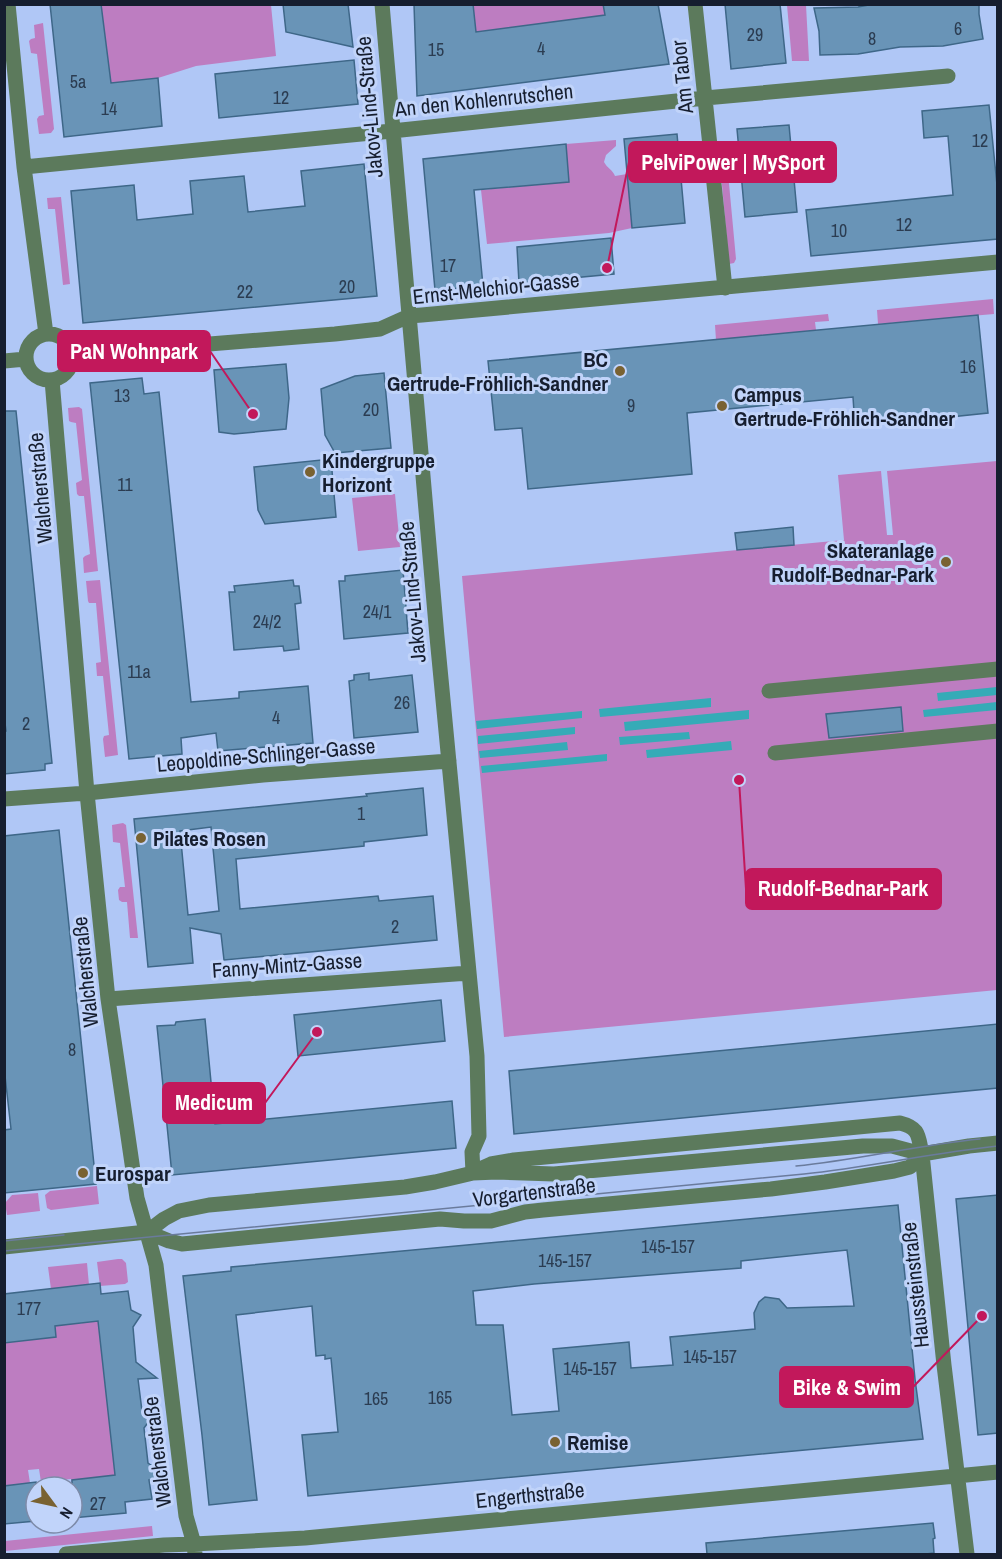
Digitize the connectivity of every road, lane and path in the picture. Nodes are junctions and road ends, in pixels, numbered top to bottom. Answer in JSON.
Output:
{"nodes":[{"id":1,"x":8,"y":4,"type":"edge"},
{"id":2,"x":382,"y":4,"type":"edge"},
{"id":3,"x":695,"y":4,"type":"edge"},
{"id":4,"x":948,"y":76,"type":"dead end"},
{"id":5,"x":705,"y":98,"type":"junction"},
{"id":6,"x":392,"y":131,"type":"junction"},
{"id":7,"x":24,"y":167,"type":"junction"},
{"id":8,"x":998,"y":262,"type":"edge"},
{"id":9,"x":725,"y":288,"type":"junction"},
{"id":10,"x":409,"y":316,"type":"junction"},
{"id":11,"x":46,"y":334,"type":"junction"},
{"id":12,"x":72,"y":355,"type":"junction"},
{"id":13,"x":27,"y":359,"type":"junction"},
{"id":14,"x":4,"y":361,"type":"edge"},
{"id":15,"x":52,"y":380,"type":"junction"},
{"id":16,"x":998,"y":669,"type":"edge"},
{"id":17,"x":769,"y":691,"type":"dead end"},
{"id":18,"x":998,"y":731,"type":"edge"},
{"id":19,"x":775,"y":753,"type":"dead end"},
{"id":20,"x":448,"y":761,"type":"junction"},
{"id":21,"x":87,"y":793,"type":"junction"},
{"id":22,"x":4,"y":799,"type":"edge"},
{"id":23,"x":469,"y":973,"type":"junction"},
{"id":24,"x":108,"y":999,"type":"junction"},
{"id":25,"x":998,"y":1143,"type":"edge"},
{"id":26,"x":922,"y":1154,"type":"junction"},
{"id":27,"x":473,"y":1173,"type":"junction"},
{"id":28,"x":147,"y":1232,"type":"junction"},
{"id":29,"x":4,"y":1247,"type":"edge"},
{"id":30,"x":998,"y":1472,"type":"edge"},
{"id":31,"x":958,"y":1475,"type":"junction"},
{"id":32,"x":195,"y":1550,"type":"edge"},
{"id":33,"x":66,"y":1554,"type":"edge"},
{"id":34,"x":967,"y":1554,"type":"edge"}],
"edges":[{"from":1,"to":7,"type":"street"},
{"from":2,"to":6,"type":"street","name":"Jakov-Lind-Straße"},
{"from":3,"to":5,"type":"street","name":"Am Tabor"},
{"from":4,"to":5,"type":"street","name":"An den Kohlenrutschen"},
{"from":5,"to":6,"type":"street","name":"An den Kohlenrutschen"},
{"from":5,"to":9,"type":"street","name":"Am Tabor"},
{"from":6,"to":7,"type":"street","name":"An den Kohlenrutschen"},
{"from":6,"to":10,"type":"street","name":"Jakov-Lind-Straße"},
{"from":7,"to":11,"type":"street"},
{"from":8,"to":9,"type":"street","name":"Ernst-Melchior-Gasse"},
{"from":9,"to":10,"type":"street","name":"Ernst-Melchior-Gasse"},
{"from":10,"to":12,"type":"street","name":"Ernst-Melchior-Gasse"},
{"from":10,"to":20,"type":"street","name":"Jakov-Lind-Straße"},
{"from":11,"to":12,"type":"street"},
{"from":11,"to":13,"type":"street"},
{"from":12,"to":15,"type":"street"},
{"from":13,"to":14,"type":"street"},
{"from":13,"to":15,"type":"street"},
{"from":15,"to":21,"type":"street","name":"Walcherstraße"},
{"from":16,"to":17,"type":"street"},
{"from":18,"to":19,"type":"street"},
{"from":20,"to":21,"type":"street","name":"Leopoldine-Schlinger-Gasse"},
{"from":20,"to":23,"type":"street","name":"Jakov-Lind-Straße"},
{"from":21,"to":22,"type":"street","name":"Leopoldine-Schlinger-Gasse"},
{"from":21,"to":24,"type":"street","name":"Walcherstraße"},
{"from":23,"to":24,"type":"street","name":"Fanny-Mintz-Gasse"},
{"from":23,"to":27,"type":"street","name":"Jakov-Lind-Straße"},
{"from":24,"to":28,"type":"street","name":"Walcherstraße"},
{"from":25,"to":26,"type":"street","name":"Vorgartenstraße"},
{"from":26,"to":27,"type":"street","name":"Vorgartenstraße"},
{"from":26,"to":27,"type":"street","name":"Haussteinstraße"},
{"from":26,"to":28,"type":"street","name":"Vorgartenstraße"},
{"from":26,"to":31,"type":"street","name":"Haussteinstraße"},
{"from":27,"to":28,"type":"street","name":"Vorgartenstraße"},
{"from":28,"to":29,"type":"street","name":"Vorgartenstraße"},
{"from":28,"to":32,"type":"street","name":"Walcherstraße"},
{"from":30,"to":31,"type":"street","name":"Engerthstraße"},
{"from":31,"to":32,"type":"street","name":"Engerthstraße"},
{"from":31,"to":34,"type":"street","name":"Haussteinstraße"},
{"from":32,"to":33,"type":"street","name":"Engerthstraße"}]}
